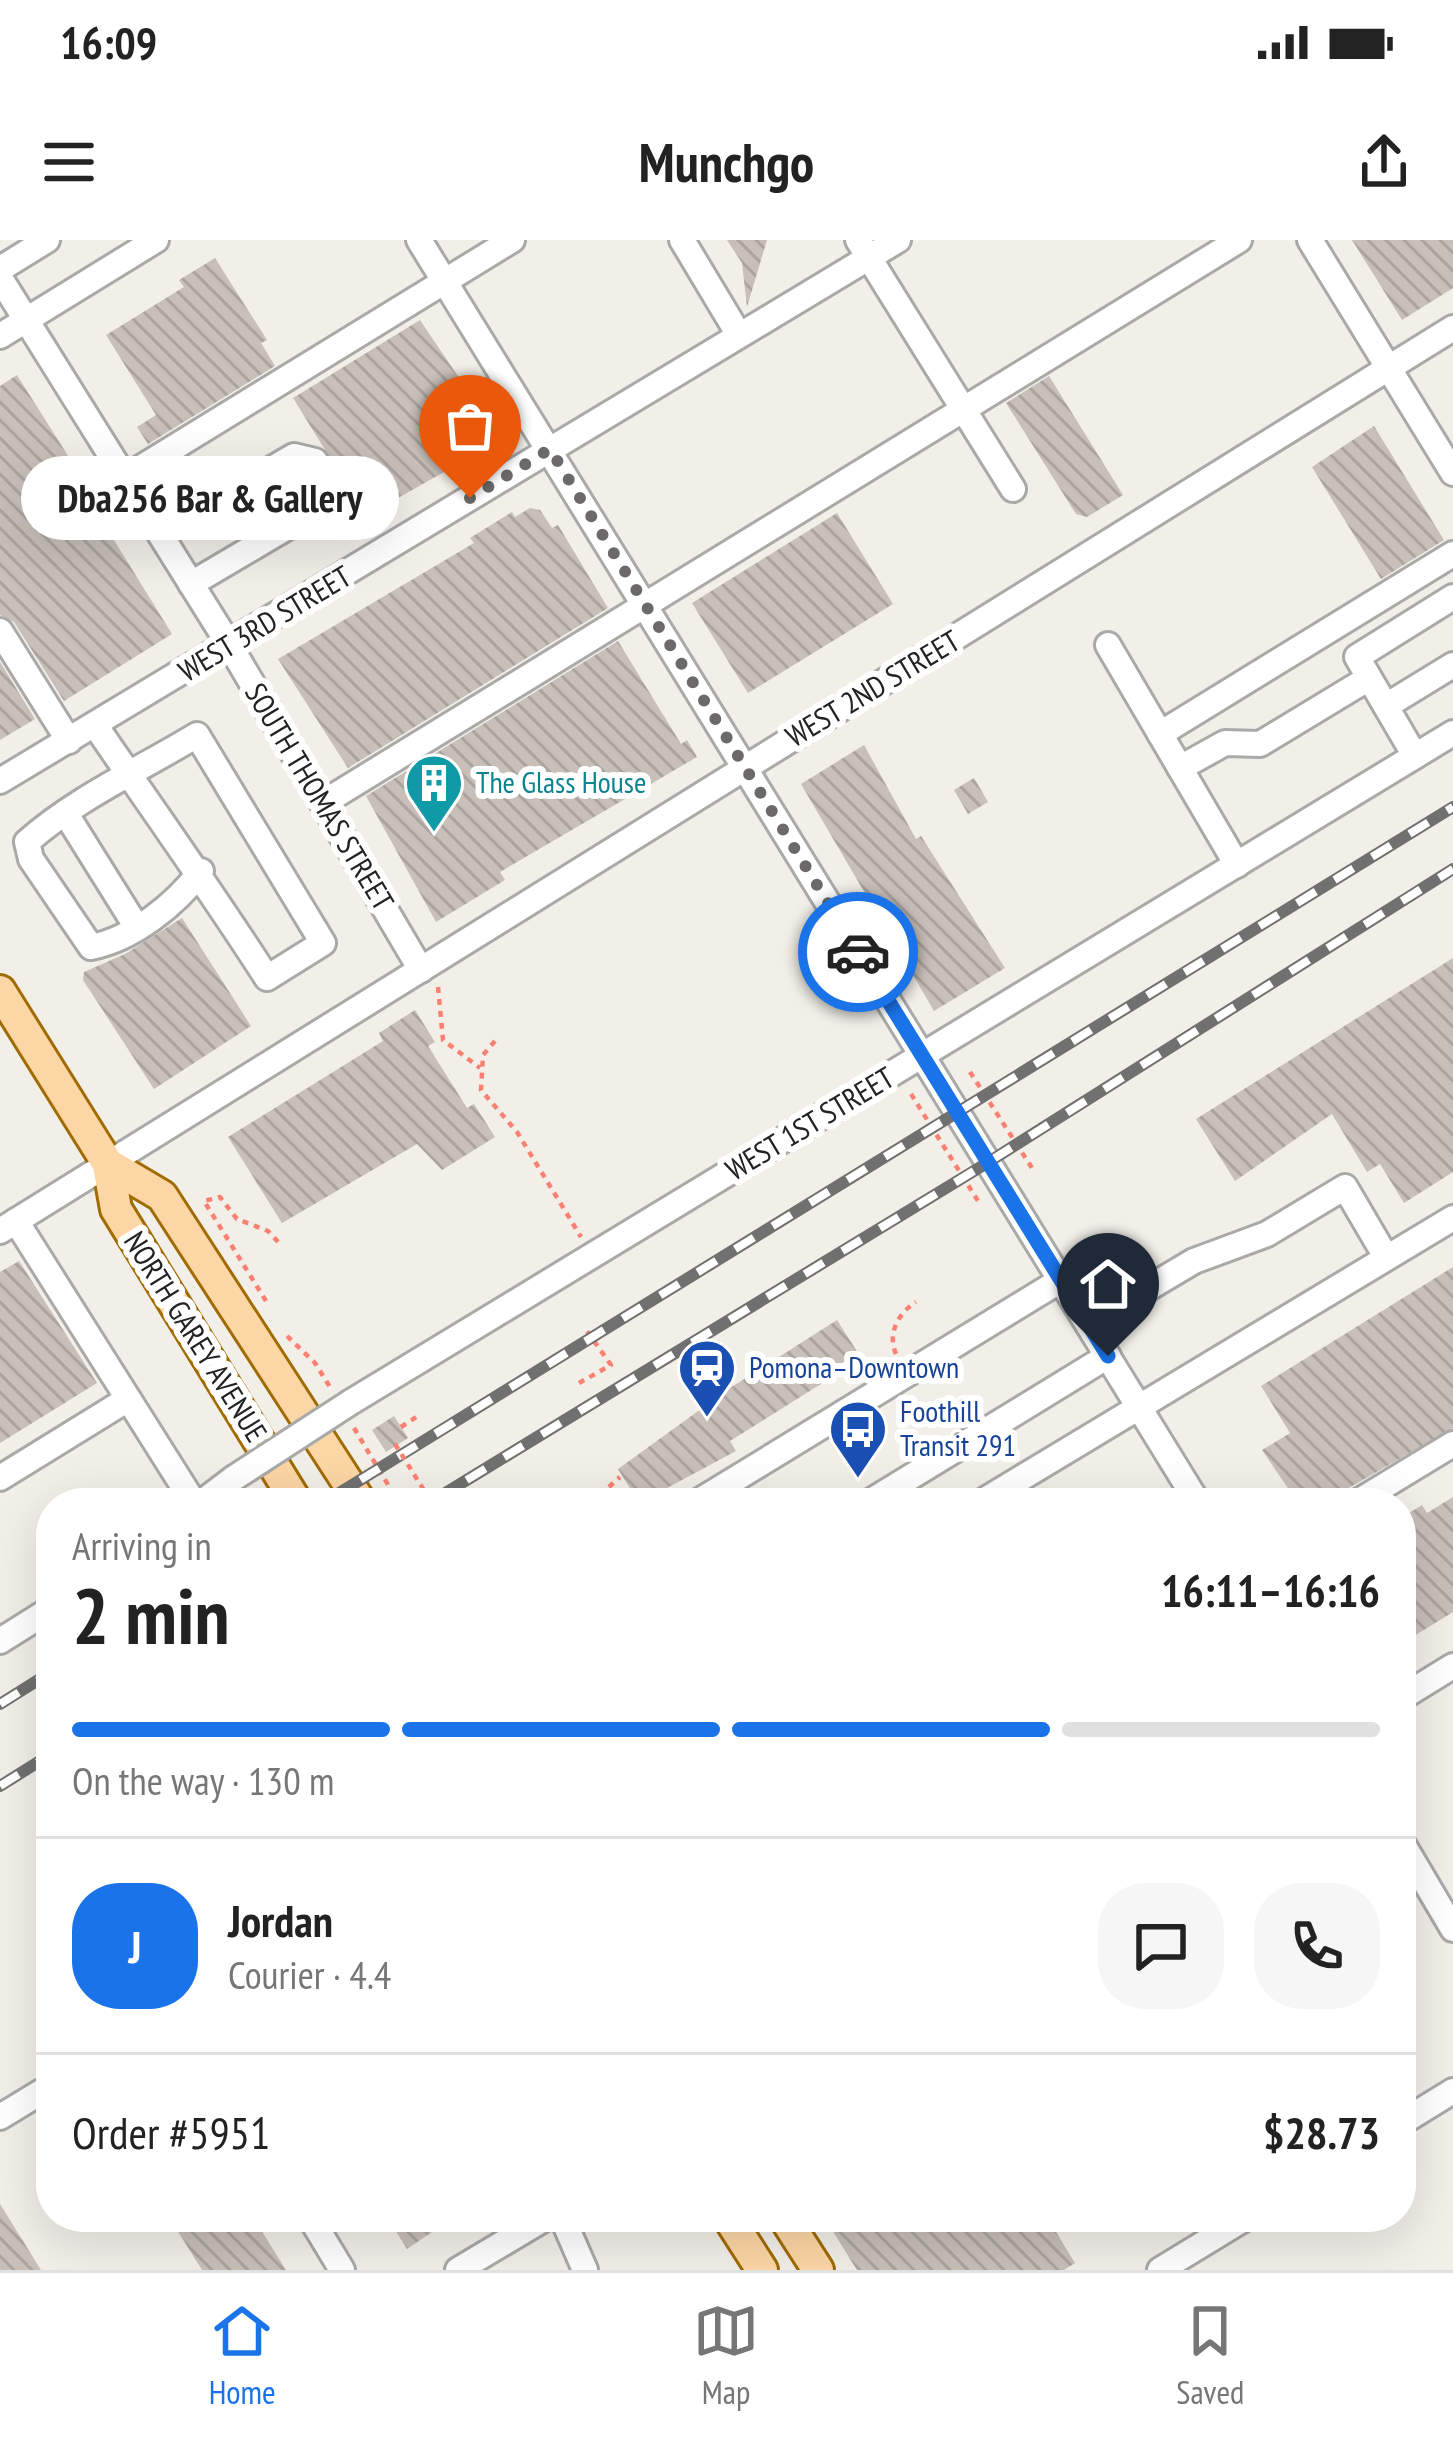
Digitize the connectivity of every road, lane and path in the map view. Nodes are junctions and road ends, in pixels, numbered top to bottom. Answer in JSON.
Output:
{"nodes":[{"id":1,"x":47,"y":240,"type":"edge"},
{"id":2,"x":157,"y":240,"type":"edge"},
{"id":3,"x":419,"y":240,"type":"edge"},
{"id":4,"x":512,"y":240,"type":"edge"},
{"id":5,"x":682,"y":240,"type":"edge"},
{"id":6,"x":898,"y":240,"type":"edge"},
{"id":7,"x":1239,"y":240,"type":"edge"},
{"id":8,"x":1310,"y":240,"type":"edge"},
{"id":9,"x":864,"y":249,"type":"edge"},
{"id":10,"x":0,"y":273,"type":"edge"},
{"id":11,"x":446,"y":283,"type":"junction"},
{"id":12,"x":28,"y":319,"type":"junction"},
{"id":13,"x":1453,"y":328,"type":"edge"},
{"id":14,"x":739,"y":335,"type":"junction"},
{"id":15,"x":0,"y":336,"type":"edge"},
{"id":16,"x":1387,"y":368,"type":"junction"},
{"id":17,"x":964,"y":411,"type":"junction"},
{"id":18,"x":550,"y":449,"type":"junction"},
{"id":19,"x":1453,"y":473,"type":"edge"},
{"id":20,"x":126,"y":477,"type":"junction"},
{"id":21,"x":1013,"y":489,"type":"dead end"},
{"id":22,"x":161,"y":534,"type":"junction"},
{"id":23,"x":1453,"y":554,"type":"edge"},
{"id":24,"x":191,"y":584,"type":"junction"},
{"id":25,"x":1453,"y":597,"type":"edge"},
{"id":26,"x":648,"y":608,"type":"junction"},
{"id":27,"x":0,"y":632,"type":"edge"},
{"id":28,"x":1108,"y":645,"type":"dead end"},
{"id":29,"x":230,"y":646,"type":"junction"},
{"id":30,"x":1453,"y":665,"type":"edge"},
{"id":31,"x":1363,"y":667,"type":"junction"},
{"id":32,"x":1386,"y":706,"type":"junction"},
{"id":33,"x":95,"y":725,"type":"junction"},
{"id":34,"x":1453,"y":733,"type":"edge"},
{"id":35,"x":1160,"y":734,"type":"junction"},
{"id":36,"x":69,"y":741,"type":"junction"},
{"id":37,"x":1415,"y":756,"type":"junction"},
{"id":38,"x":746,"y":766,"type":"junction"},
{"id":39,"x":1180,"y":768,"type":"junction"},
{"id":40,"x":129,"y":776,"type":"junction"},
{"id":41,"x":0,"y":781,"type":"edge"},
{"id":42,"x":323,"y":803,"type":"junction"},
{"id":43,"x":66,"y":814,"type":"junction"},
{"id":44,"x":1237,"y":865,"type":"junction"},
{"id":45,"x":201,"y":871,"type":"junction"},
{"id":46,"x":136,"y":926,"type":"junction"},
{"id":47,"x":430,"y":979,"type":"junction"},
{"id":48,"x":0,"y":991,"type":"edge"},
{"id":49,"x":495,"y":1040,"type":"dead end"},
{"id":50,"x":922,"y":1057,"type":"junction"},
{"id":51,"x":479,"y":1068,"type":"junction"},
{"id":52,"x":970,"y":1072,"type":"dead end"},
{"id":53,"x":911,"y":1094,"type":"dead end"},
{"id":54,"x":108,"y":1164,"type":"junction"},
{"id":55,"x":1034,"y":1171,"type":"dead end"},
{"id":56,"x":979,"y":1202,"type":"dead end"},
{"id":57,"x":1453,"y":1218,"type":"edge"},
{"id":58,"x":8,"y":1226,"type":"edge"},
{"id":59,"x":281,"y":1245,"type":"dead end"},
{"id":60,"x":593,"y":1256,"type":"junction"},
{"id":61,"x":1386,"y":1258,"type":"junction"},
{"id":62,"x":1061,"y":1280,"type":"junction"},
{"id":63,"x":916,"y":1302,"type":"dead end"},
{"id":64,"x":1088,"y":1324,"type":"junction"},
{"id":65,"x":584,"y":1327,"type":"dead end"},
{"id":66,"x":1108,"y":1356,"type":"junction"},
{"id":67,"x":901,"y":1365,"type":"dead end"},
{"id":68,"x":579,"y":1383,"type":"dead end"},
{"id":69,"x":128,"y":1399,"type":"junction"},
{"id":70,"x":1138,"y":1406,"type":"junction"},
{"id":71,"x":347,"y":1409,"type":"junction"},
{"id":72,"x":418,"y":1416,"type":"dead end"},
{"id":73,"x":401,"y":1427,"type":"dead end"},
{"id":74,"x":395,"y":1444,"type":"dead end"},
{"id":75,"x":1453,"y":1444,"type":"edge"},
{"id":76,"x":620,"y":1477,"type":"dead end"},
{"id":77,"x":0,"y":1478,"type":"edge"},
{"id":78,"x":188,"y":1488,"type":"edge"},
{"id":79,"x":220,"y":1488,"type":"edge"},
{"id":80,"x":288,"y":1488,"type":"edge"},
{"id":81,"x":351,"y":1488,"type":"edge"},
{"id":82,"x":391,"y":1488,"type":"edge"},
{"id":83,"x":423,"y":1488,"type":"edge"},
{"id":84,"x":608,"y":1488,"type":"edge"},
{"id":85,"x":721,"y":1488,"type":"edge"},
{"id":86,"x":892,"y":1488,"type":"edge"},
{"id":87,"x":1004,"y":1488,"type":"edge"},
{"id":88,"x":1189,"y":1488,"type":"edge"},
{"id":89,"x":1381,"y":1488,"type":"edge"},
{"id":90,"x":36,"y":1618,"type":"edge"},
{"id":91,"x":0,"y":1641,"type":"edge"},
{"id":92,"x":1453,"y":1666,"type":"edge"},
{"id":93,"x":1416,"y":1689,"type":"edge"},
{"id":94,"x":1416,"y":1857,"type":"edge"},
{"id":95,"x":1443,"y":1888,"type":"edge"},
{"id":96,"x":1453,"y":1929,"type":"edge"},
{"id":97,"x":1453,"y":2091,"type":"edge"},
{"id":98,"x":36,"y":2095,"type":"edge"},
{"id":99,"x":1416,"y":2114,"type":"edge"},
{"id":100,"x":0,"y":2117,"type":"edge"},
{"id":101,"x":319,"y":2232,"type":"edge"},
{"id":102,"x":522,"y":2232,"type":"edge"},
{"id":103,"x":569,"y":2232,"type":"edge"},
{"id":104,"x":738,"y":2232,"type":"edge"},
{"id":105,"x":794,"y":2232,"type":"edge"},
{"id":106,"x":1222,"y":2232,"type":"edge"},
{"id":107,"x":342,"y":2270,"type":"edge"},
{"id":108,"x":458,"y":2270,"type":"edge"},
{"id":109,"x":585,"y":2270,"type":"edge"},
{"id":110,"x":762,"y":2270,"type":"edge"},
{"id":111,"x":818,"y":2270,"type":"edge"},
{"id":112,"x":1160,"y":2270,"type":"edge"}],
"edges":[{"from":1,"to":10,"type":"street"},
{"from":2,"to":12,"type":"street"},
{"from":3,"to":11,"type":"street"},
{"from":4,"to":11,"type":"street"},
{"from":5,"to":14,"type":"street"},
{"from":6,"to":9,"type":"street","name":"WEST 3RD STREET"},
{"from":7,"to":17,"type":"street"},
{"from":8,"to":16,"type":"street"},
{"from":9,"to":14,"type":"street","name":"WEST 3RD STREET"},
{"from":9,"to":17,"type":"street"},
{"from":10,"to":12,"type":"street","name":"SOUTH THOMAS STREET"},
{"from":11,"to":18,"type":"street"},
{"from":11,"to":20,"type":"street"},
{"from":12,"to":15,"type":"street"},
{"from":12,"to":20,"type":"street","name":"SOUTH THOMAS STREET"},
{"from":13,"to":16,"type":"street","name":"WEST 2ND STREET"},
{"from":14,"to":18,"type":"street","name":"WEST 3RD STREET"},
{"from":16,"to":19,"type":"street"},
{"from":16,"to":38,"type":"street","name":"WEST 2ND STREET"},
{"from":17,"to":21,"type":"street"},
{"from":17,"to":26,"type":"street"},
{"from":18,"to":26,"type":"street"},
{"from":18,"to":29,"type":"street","name":"WEST 3RD STREET"},
{"from":20,"to":22,"type":"street","name":"SOUTH THOMAS STREET"},
{"from":22,"to":24,"type":"street","name":"SOUTH THOMAS STREET"},
{"from":22,"to":24,"type":"street"},
{"from":23,"to":35,"type":"street"},
{"from":24,"to":29,"type":"street","name":"SOUTH THOMAS STREET"},
{"from":25,"to":31,"type":"street"},
{"from":26,"to":38,"type":"street"},
{"from":26,"to":42,"type":"street"},
{"from":27,"to":36,"type":"street"},
{"from":28,"to":35,"type":"street"},
{"from":29,"to":33,"type":"street","name":"WEST 3RD STREET"},
{"from":29,"to":42,"type":"street","name":"SOUTH THOMAS STREET"},
{"from":30,"to":32,"type":"street"},
{"from":31,"to":32,"type":"street"},
{"from":31,"to":39,"type":"street"},
{"from":32,"to":37,"type":"street"},
{"from":33,"to":36,"type":"street","name":"WEST 3RD STREET"},
{"from":33,"to":40,"type":"street"},
{"from":34,"to":37,"type":"street","name":"WEST 1ST STREET"},
{"from":35,"to":39,"type":"street"},
{"from":36,"to":41,"type":"street","name":"WEST 3RD STREET"},
{"from":37,"to":44,"type":"street","name":"WEST 1ST STREET"},
{"from":38,"to":47,"type":"street","name":"WEST 2ND STREET"},
{"from":38,"to":50,"type":"street"},
{"from":39,"to":44,"type":"street"},
{"from":40,"to":43,"type":"street"},
{"from":40,"to":45,"type":"street"},
{"from":40,"to":45,"type":"street"},
{"from":42,"to":47,"type":"street","name":"SOUTH THOMAS STREET"},
{"from":43,"to":46,"type":"street"},
{"from":43,"to":46,"type":"street"},
{"from":44,"to":50,"type":"street","name":"WEST 1ST STREET"},
{"from":45,"to":46,"type":"street"},
{"from":47,"to":51,"type":"path"},
{"from":47,"to":54,"type":"street","name":"WEST 2ND STREET"},
{"from":48,"to":54,"type":"main road"},
{"from":49,"to":51,"type":"path"},
{"from":50,"to":60,"type":"street","name":"WEST 1ST STREET"},
{"from":50,"to":62,"type":"street"},
{"from":51,"to":60,"type":"path"},
{"from":52,"to":55,"type":"path"},
{"from":53,"to":56,"type":"path"},
{"from":54,"to":58,"type":"street","name":"WEST 2ND STREET"},
{"from":54,"to":80,"type":"main road","name":"NORTH GAREY AVENUE"},
{"from":54,"to":81,"type":"main road","name":"NORTH GAREY AVENUE"},
{"from":57,"to":61,"type":"street"},
{"from":58,"to":69,"type":"street"},
{"from":59,"to":71,"type":"path"},
{"from":60,"to":71,"type":"street","name":"WEST 1ST STREET"},
{"from":61,"to":64,"type":"street"},
{"from":61,"to":70,"type":"street"},
{"from":62,"to":64,"type":"street"},
{"from":62,"to":85,"type":"street"},
{"from":63,"to":67,"type":"path"},
{"from":64,"to":66,"type":"street"},
{"from":65,"to":68,"type":"path"},
{"from":66,"to":70,"type":"street"},
{"from":66,"to":86,"type":"street"},
{"from":69,"to":77,"type":"street"},
{"from":69,"to":78,"type":"street"},
{"from":70,"to":87,"type":"street"},
{"from":70,"to":88,"type":"street"},
{"from":71,"to":79,"type":"street","name":"WEST 1ST STREET","bridge":true},
{"from":71,"to":82,"type":"path"},
{"from":72,"to":73,"type":"path"},
{"from":74,"to":83,"type":"path","bridge":true},
{"from":75,"to":89,"type":"street"},
{"from":76,"to":84,"type":"path"},
{"from":90,"to":91,"type":"street"},
{"from":92,"to":93,"type":"street"},
{"from":94,"to":95,"type":"street"},
{"from":95,"to":96,"type":"street"},
{"from":97,"to":99,"type":"street"},
{"from":98,"to":100,"type":"street"},
{"from":101,"to":107,"type":"street"},
{"from":102,"to":108,"type":"street"},
{"from":103,"to":109,"type":"street"},
{"from":104,"to":110,"type":"main road"},
{"from":105,"to":111,"type":"main road"},
{"from":106,"to":112,"type":"street"}]}
